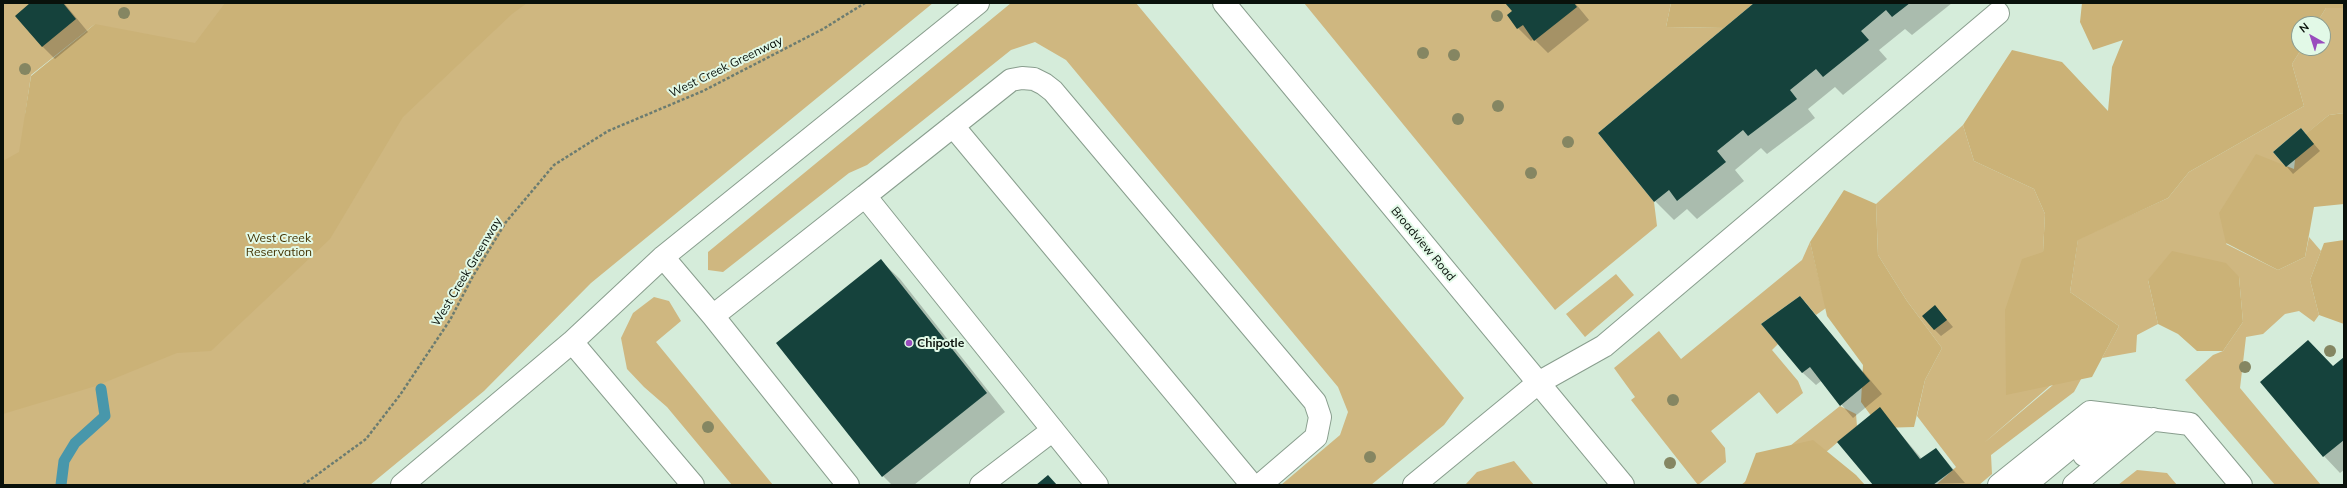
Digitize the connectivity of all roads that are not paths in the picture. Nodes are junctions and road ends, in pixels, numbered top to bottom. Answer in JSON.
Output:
{"nodes":[{"id":1,"x":978,"y":3,"type":"edge"},
{"id":2,"x":1224,"y":3,"type":"edge"},
{"id":3,"x":1998,"y":13,"type":"dead end"},
{"id":4,"x":954,"y":126,"type":"junction"},
{"id":5,"x":865,"y":196,"type":"junction"},
{"id":6,"x":663,"y":257,"type":"junction"},
{"id":7,"x":713,"y":316,"type":"junction"},
{"id":8,"x":572,"y":342,"type":"junction"},
{"id":9,"x":1538,"y":383,"type":"junction"},
{"id":10,"x":2119,"y":415,"type":"junction"},
{"id":11,"x":2153,"y":419,"type":"junction"},
{"id":12,"x":1053,"y":430,"type":"junction"},
{"id":13,"x":1416,"y":484,"type":"edge"},
{"id":14,"x":402,"y":485,"type":"edge"},
{"id":15,"x":693,"y":485,"type":"edge"},
{"id":16,"x":848,"y":485,"type":"edge"},
{"id":17,"x":981,"y":485,"type":"edge"},
{"id":18,"x":1097,"y":485,"type":"edge"},
{"id":19,"x":1252,"y":485,"type":"edge"},
{"id":20,"x":1260,"y":485,"type":"edge"},
{"id":21,"x":1623,"y":485,"type":"edge"},
{"id":22,"x":1999,"y":485,"type":"edge"},
{"id":23,"x":2025,"y":485,"type":"edge"},
{"id":24,"x":2048,"y":485,"type":"edge"},
{"id":25,"x":2074,"y":485,"type":"edge"},
{"id":26,"x":2241,"y":485,"type":"edge"}],
"edges":[{"from":1,"to":6,"type":"main road"},
{"from":2,"to":9,"type":"main road","name":"Broadview Road"},
{"from":3,"to":9,"type":"main road"},
{"from":4,"to":5,"type":"main road"},
{"from":4,"to":19,"type":"main road"},
{"from":4,"to":20,"type":"main road"},
{"from":5,"to":7,"type":"main road"},
{"from":5,"to":12,"type":"main road"},
{"from":6,"to":7,"type":"main road"},
{"from":6,"to":8,"type":"main road"},
{"from":7,"to":16,"type":"main road"},
{"from":8,"to":14,"type":"main road"},
{"from":8,"to":15,"type":"main road"},
{"from":9,"to":13,"type":"main road"},
{"from":9,"to":21,"type":"main road","name":"Broadview Road"},
{"from":10,"to":11,"type":"main road"},
{"from":10,"to":22,"type":"main road"},
{"from":10,"to":23,"type":"main road"},
{"from":10,"to":24,"type":"main road"},
{"from":11,"to":25,"type":"main road"},
{"from":11,"to":26,"type":"main road"},
{"from":12,"to":17,"type":"main road"},
{"from":12,"to":18,"type":"main road"}]}
